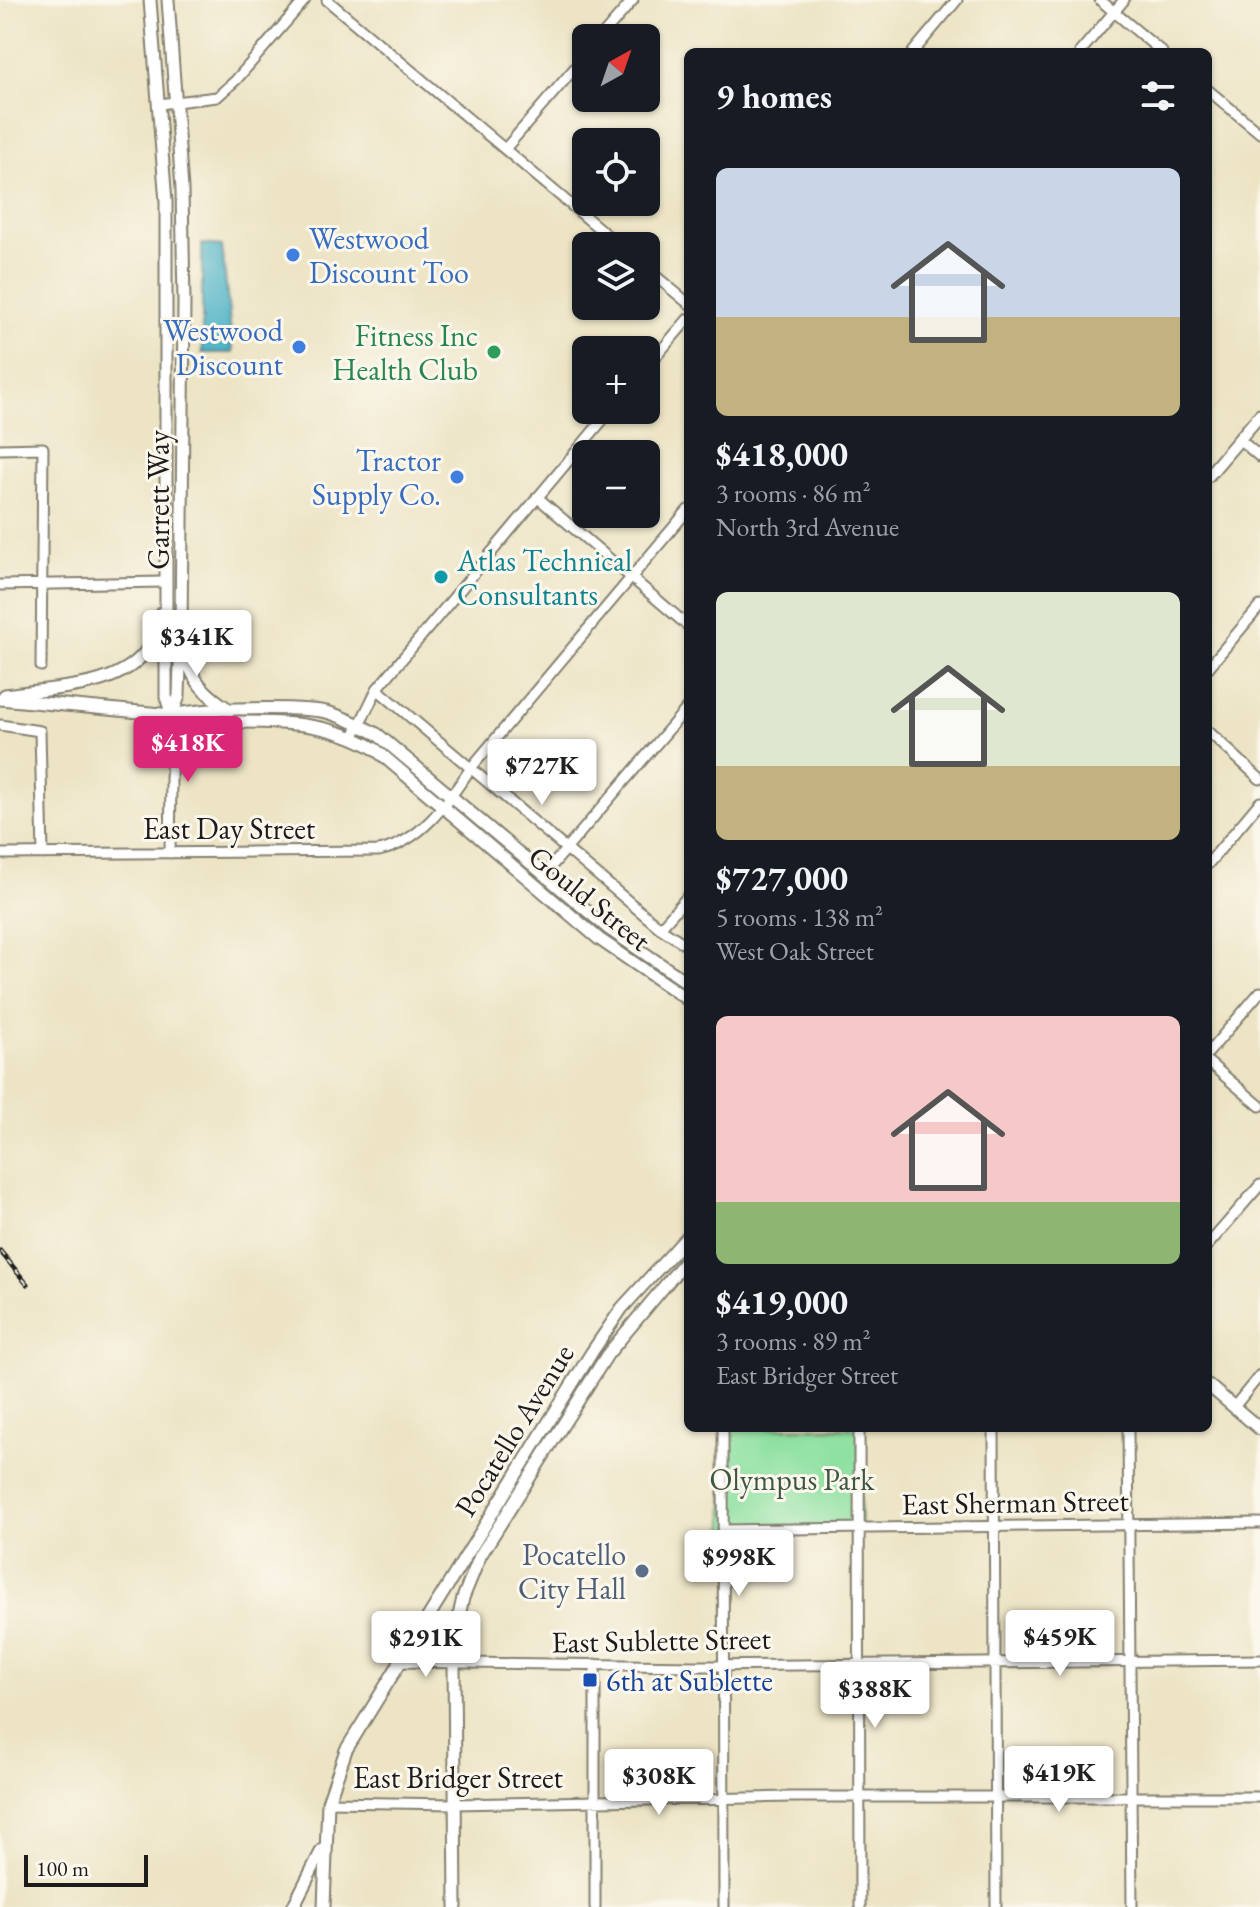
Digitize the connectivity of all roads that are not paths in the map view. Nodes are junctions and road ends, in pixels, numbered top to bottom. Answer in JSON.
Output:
{"nodes":[{"id":1,"x":150,"y":0,"type":"edge"},
{"id":2,"x":168,"y":0,"type":"edge"},
{"id":3,"x":305,"y":0,"type":"edge"},
{"id":4,"x":327,"y":0,"type":"edge"},
{"id":5,"x":633,"y":0,"type":"edge"},
{"id":6,"x":957,"y":0,"type":"edge"},
{"id":7,"x":1100,"y":0,"type":"edge"},
{"id":8,"x":1124,"y":0,"type":"edge"},
{"id":9,"x":1114,"y":12,"type":"junction"},
{"id":10,"x":612,"y":24,"type":"edge"},
{"id":11,"x":916,"y":48,"type":"edge"},
{"id":12,"x":1083,"y":48,"type":"edge"},
{"id":13,"x":1157,"y":48,"type":"edge"},
{"id":14,"x":572,"y":71,"type":"edge"},
{"id":15,"x":1212,"y":94,"type":"edge"},
{"id":16,"x":159,"y":104,"type":"junction"},
{"id":17,"x":176,"y":104,"type":"junction"},
{"id":18,"x":1260,"y":133,"type":"edge"},
{"id":19,"x":505,"y":149,"type":"junction"},
{"id":20,"x":603,"y":232,"type":"edge"},
{"id":21,"x":660,"y":280,"type":"edge"},
{"id":22,"x":684,"y":300,"type":"edge"},
{"id":23,"x":684,"y":324,"type":"edge"},
{"id":24,"x":660,"y":352,"type":"edge"},
{"id":25,"x":1260,"y":415,"type":"edge"},
{"id":26,"x":599,"y":424,"type":"edge"},
{"id":27,"x":1239,"y":439,"type":"junction"},
{"id":28,"x":0,"y":449,"type":"edge"},
{"id":29,"x":1260,"y":457,"type":"edge"},
{"id":30,"x":1212,"y":471,"type":"edge"},
{"id":31,"x":537,"y":497,"type":"junction"},
{"id":32,"x":684,"y":515,"type":"edge"},
{"id":33,"x":631,"y":578,"type":"junction"},
{"id":34,"x":164,"y":582,"type":"junction"},
{"id":35,"x":42,"y":584,"type":"junction"},
{"id":36,"x":0,"y":585,"type":"edge"},
{"id":37,"x":1260,"y":606,"type":"edge"},
{"id":38,"x":165,"y":608,"type":"junction"},
{"id":39,"x":684,"y":623,"type":"edge"},
{"id":40,"x":181,"y":634,"type":"junction"},
{"id":41,"x":1212,"y":663,"type":"edge"},
{"id":42,"x":41,"y":666,"type":"dead end"},
{"id":43,"x":377,"y":689,"type":"junction"},
{"id":44,"x":0,"y":697,"type":"edge"},
{"id":45,"x":232,"y":711,"type":"junction"},
{"id":46,"x":684,"y":712,"type":"edge"},
{"id":47,"x":172,"y":715,"type":"junction"},
{"id":48,"x":358,"y":724,"type":"junction"},
{"id":49,"x":0,"y":725,"type":"edge"},
{"id":50,"x":1212,"y":735,"type":"edge"},
{"id":51,"x":354,"y":736,"type":"junction"},
{"id":52,"x":471,"y":768,"type":"junction"},
{"id":53,"x":1260,"y":779,"type":"edge"},
{"id":54,"x":452,"y":796,"type":"junction"},
{"id":55,"x":1260,"y":802,"type":"edge"},
{"id":56,"x":443,"y":807,"type":"junction"},
{"id":57,"x":567,"y":849,"type":"junction"},
{"id":58,"x":170,"y":853,"type":"junction"},
{"id":59,"x":0,"y":854,"type":"edge"},
{"id":60,"x":43,"y":854,"type":"junction"},
{"id":61,"x":1212,"y":859,"type":"edge"},
{"id":62,"x":544,"y":875,"type":"junction"},
{"id":63,"x":684,"y":901,"type":"edge"},
{"id":64,"x":660,"y":928,"type":"junction"},
{"id":65,"x":684,"y":943,"type":"edge"},
{"id":66,"x":684,"y":980,"type":"edge"},
{"id":67,"x":1260,"y":992,"type":"edge"},
{"id":68,"x":684,"y":997,"type":"edge"},
{"id":69,"x":1212,"y":1048,"type":"edge"},
{"id":70,"x":1212,"y":1065,"type":"edge"},
{"id":71,"x":1260,"y":1106,"type":"edge"},
{"id":72,"x":1260,"y":1185,"type":"edge"},
{"id":73,"x":684,"y":1240,"type":"edge"},
{"id":74,"x":1212,"y":1240,"type":"edge"},
{"id":75,"x":676,"y":1249,"type":"junction"},
{"id":76,"x":684,"y":1255,"type":"edge"},
{"id":77,"x":684,"y":1263,"type":"edge"},
{"id":78,"x":1260,"y":1375,"type":"edge"},
{"id":79,"x":1212,"y":1388,"type":"edge"},
{"id":80,"x":1234,"y":1407,"type":"junction"},
{"id":81,"x":1260,"y":1429,"type":"edge"},
{"id":82,"x":723,"y":1432,"type":"edge"},
{"id":83,"x":859,"y":1432,"type":"edge"},
{"id":84,"x":994,"y":1432,"type":"edge"},
{"id":85,"x":1128,"y":1432,"type":"edge"},
{"id":86,"x":1260,"y":1523,"type":"edge"},
{"id":87,"x":1128,"y":1524,"type":"junction"},
{"id":88,"x":995,"y":1526,"type":"junction"},
{"id":89,"x":861,"y":1528,"type":"junction"},
{"id":90,"x":724,"y":1530,"type":"junction"},
{"id":91,"x":1260,"y":1660,"type":"edge"},
{"id":92,"x":1130,"y":1661,"type":"junction"},
{"id":93,"x":398,"y":1662,"type":"junction"},
{"id":94,"x":995,"y":1662,"type":"junction"},
{"id":95,"x":454,"y":1663,"type":"junction"},
{"id":96,"x":859,"y":1663,"type":"junction"},
{"id":97,"x":595,"y":1664,"type":"junction"},
{"id":98,"x":722,"y":1665,"type":"junction"},
{"id":99,"x":1131,"y":1797,"type":"junction"},
{"id":100,"x":1260,"y":1797,"type":"edge"},
{"id":101,"x":859,"y":1798,"type":"junction"},
{"id":102,"x":996,"y":1798,"type":"junction"},
{"id":103,"x":595,"y":1799,"type":"junction"},
{"id":104,"x":722,"y":1800,"type":"junction"},
{"id":105,"x":328,"y":1802,"type":"junction"},
{"id":106,"x":455,"y":1804,"type":"junction"},
{"id":107,"x":324,"y":1846,"type":"junction"},
{"id":108,"x":293,"y":1907,"type":"edge"},
{"id":109,"x":324,"y":1907,"type":"edge"},
{"id":110,"x":456,"y":1907,"type":"edge"},
{"id":111,"x":595,"y":1907,"type":"edge"},
{"id":112,"x":724,"y":1907,"type":"edge"},
{"id":113,"x":860,"y":1907,"type":"edge"},
{"id":114,"x":996,"y":1907,"type":"edge"},
{"id":115,"x":1132,"y":1907,"type":"edge"}],
"edges":[{"from":1,"to":16,"type":"main road","name":"Garrett Way"},
{"from":2,"to":17,"type":"main road","name":"Garrett Way"},
{"from":3,"to":17,"type":"street"},
{"from":4,"to":19,"type":"street"},
{"from":5,"to":10,"type":"street"},
{"from":6,"to":11,"type":"street"},
{"from":7,"to":9,"type":"street"},
{"from":8,"to":9,"type":"street"},
{"from":9,"to":12,"type":"street"},
{"from":9,"to":13,"type":"street"},
{"from":14,"to":19,"type":"street"},
{"from":15,"to":18,"type":"street"},
{"from":16,"to":17,"type":"street"},
{"from":16,"to":34,"type":"main road","name":"Garrett Way"},
{"from":17,"to":40,"type":"main road","name":"Garrett Way"},
{"from":19,"to":20,"type":"street"},
{"from":21,"to":22,"type":"street"},
{"from":23,"to":24,"type":"street"},
{"from":25,"to":27,"type":"main road"},
{"from":26,"to":31,"type":"street"},
{"from":27,"to":29,"type":"street"},
{"from":27,"to":30,"type":"main road"},
{"from":28,"to":35,"type":"street"},
{"from":31,"to":33,"type":"street"},
{"from":31,"to":43,"type":"street"},
{"from":32,"to":33,"type":"street","name":"East Day Street"},
{"from":33,"to":39,"type":"street"},
{"from":33,"to":52,"type":"street","name":"East Day Street"},
{"from":34,"to":35,"type":"street"},
{"from":34,"to":38,"type":"main road","name":"Garrett Way"},
{"from":35,"to":36,"type":"street"},
{"from":35,"to":42,"type":"street"},
{"from":37,"to":41,"type":"street"},
{"from":38,"to":44,"type":"main road"},
{"from":38,"to":47,"type":"main road","name":"Garrett Way"},
{"from":40,"to":45,"type":"main road"},
{"from":40,"to":47,"type":"main road","name":"Garrett Way"},
{"from":43,"to":48,"type":"street"},
{"from":43,"to":52,"type":"street"},
{"from":44,"to":47,"type":"main road"},
{"from":45,"to":47,"type":"main road","name":"Gould Street"},
{"from":45,"to":48,"type":"main road","name":"Gould Street"},
{"from":46,"to":57,"type":"street"},
{"from":47,"to":51,"type":"main road"},
{"from":47,"to":58,"type":"street"},
{"from":48,"to":51,"type":"street"},
{"from":48,"to":54,"type":"main road","name":"Gould Street"},
{"from":49,"to":60,"type":"street"},
{"from":50,"to":53,"type":"street"},
{"from":51,"to":56,"type":"main road","name":"Gould Street"},
{"from":52,"to":54,"type":"street","name":"East Day Street"},
{"from":52,"to":57,"type":"street"},
{"from":54,"to":56,"type":"street","name":"East Day Street"},
{"from":54,"to":62,"type":"main road","name":"Gould Street"},
{"from":55,"to":61,"type":"street"},
{"from":56,"to":58,"type":"street","name":"East Day Street"},
{"from":56,"to":68,"type":"main road","name":"Gould Street"},
{"from":57,"to":62,"type":"street"},
{"from":57,"to":64,"type":"street"},
{"from":58,"to":60,"type":"street","name":"East Day Street"},
{"from":59,"to":60,"type":"street","name":"East Day Street"},
{"from":62,"to":66,"type":"main road","name":"Gould Street"},
{"from":63,"to":64,"type":"street"},
{"from":64,"to":65,"type":"street"},
{"from":67,"to":69,"type":"street"},
{"from":70,"to":71,"type":"street"},
{"from":72,"to":74,"type":"street"},
{"from":73,"to":75,"type":"main road","name":"Pocatello Avenue"},
{"from":75,"to":76,"type":"street"},
{"from":75,"to":93,"type":"main road","name":"Pocatello Avenue"},
{"from":77,"to":95,"type":"main road","name":"Pocatello Avenue"},
{"from":78,"to":80,"type":"street"},
{"from":79,"to":80,"type":"main road"},
{"from":80,"to":81,"type":"main road"},
{"from":82,"to":90,"type":"street"},
{"from":83,"to":89,"type":"street"},
{"from":84,"to":88,"type":"street"},
{"from":85,"to":87,"type":"street"},
{"from":86,"to":87,"type":"street","name":"East Sherman Street"},
{"from":87,"to":88,"type":"street","name":"East Sherman Street"},
{"from":87,"to":92,"type":"street"},
{"from":88,"to":89,"type":"street","name":"East Sherman Street"},
{"from":88,"to":94,"type":"street"},
{"from":89,"to":90,"type":"street","name":"East Sherman Street"},
{"from":89,"to":96,"type":"street"},
{"from":90,"to":98,"type":"street"},
{"from":91,"to":92,"type":"street","name":"East Sublette Street"},
{"from":92,"to":94,"type":"street","name":"East Sublette Street"},
{"from":92,"to":99,"type":"street"},
{"from":93,"to":95,"type":"street","name":"East Sublette Street"},
{"from":93,"to":105,"type":"main road","name":"Pocatello Avenue"},
{"from":94,"to":96,"type":"street","name":"East Sublette Street"},
{"from":94,"to":102,"type":"street"},
{"from":95,"to":97,"type":"street","name":"East Sublette Street"},
{"from":95,"to":106,"type":"main road","name":"Pocatello Avenue"},
{"from":96,"to":98,"type":"street","name":"East Sublette Street"},
{"from":96,"to":101,"type":"street"},
{"from":97,"to":98,"type":"street","name":"East Sublette Street"},
{"from":97,"to":103,"type":"street"},
{"from":98,"to":104,"type":"street"},
{"from":99,"to":100,"type":"street","name":"East Bridger Street"},
{"from":99,"to":102,"type":"street","name":"East Bridger Street"},
{"from":99,"to":115,"type":"street"},
{"from":101,"to":102,"type":"street","name":"East Bridger Street"},
{"from":101,"to":104,"type":"street","name":"East Bridger Street"},
{"from":101,"to":113,"type":"street"},
{"from":102,"to":114,"type":"street"},
{"from":103,"to":104,"type":"street","name":"East Bridger Street"},
{"from":103,"to":106,"type":"street","name":"East Bridger Street"},
{"from":103,"to":111,"type":"street"},
{"from":104,"to":112,"type":"street"},
{"from":105,"to":106,"type":"street","name":"East Bridger Street"},
{"from":105,"to":107,"type":"main road","name":"Pocatello Avenue"},
{"from":106,"to":110,"type":"main road","name":"Pocatello Avenue"},
{"from":107,"to":108,"type":"main road"},
{"from":107,"to":109,"type":"main road","name":"Pocatello Avenue"}]}
